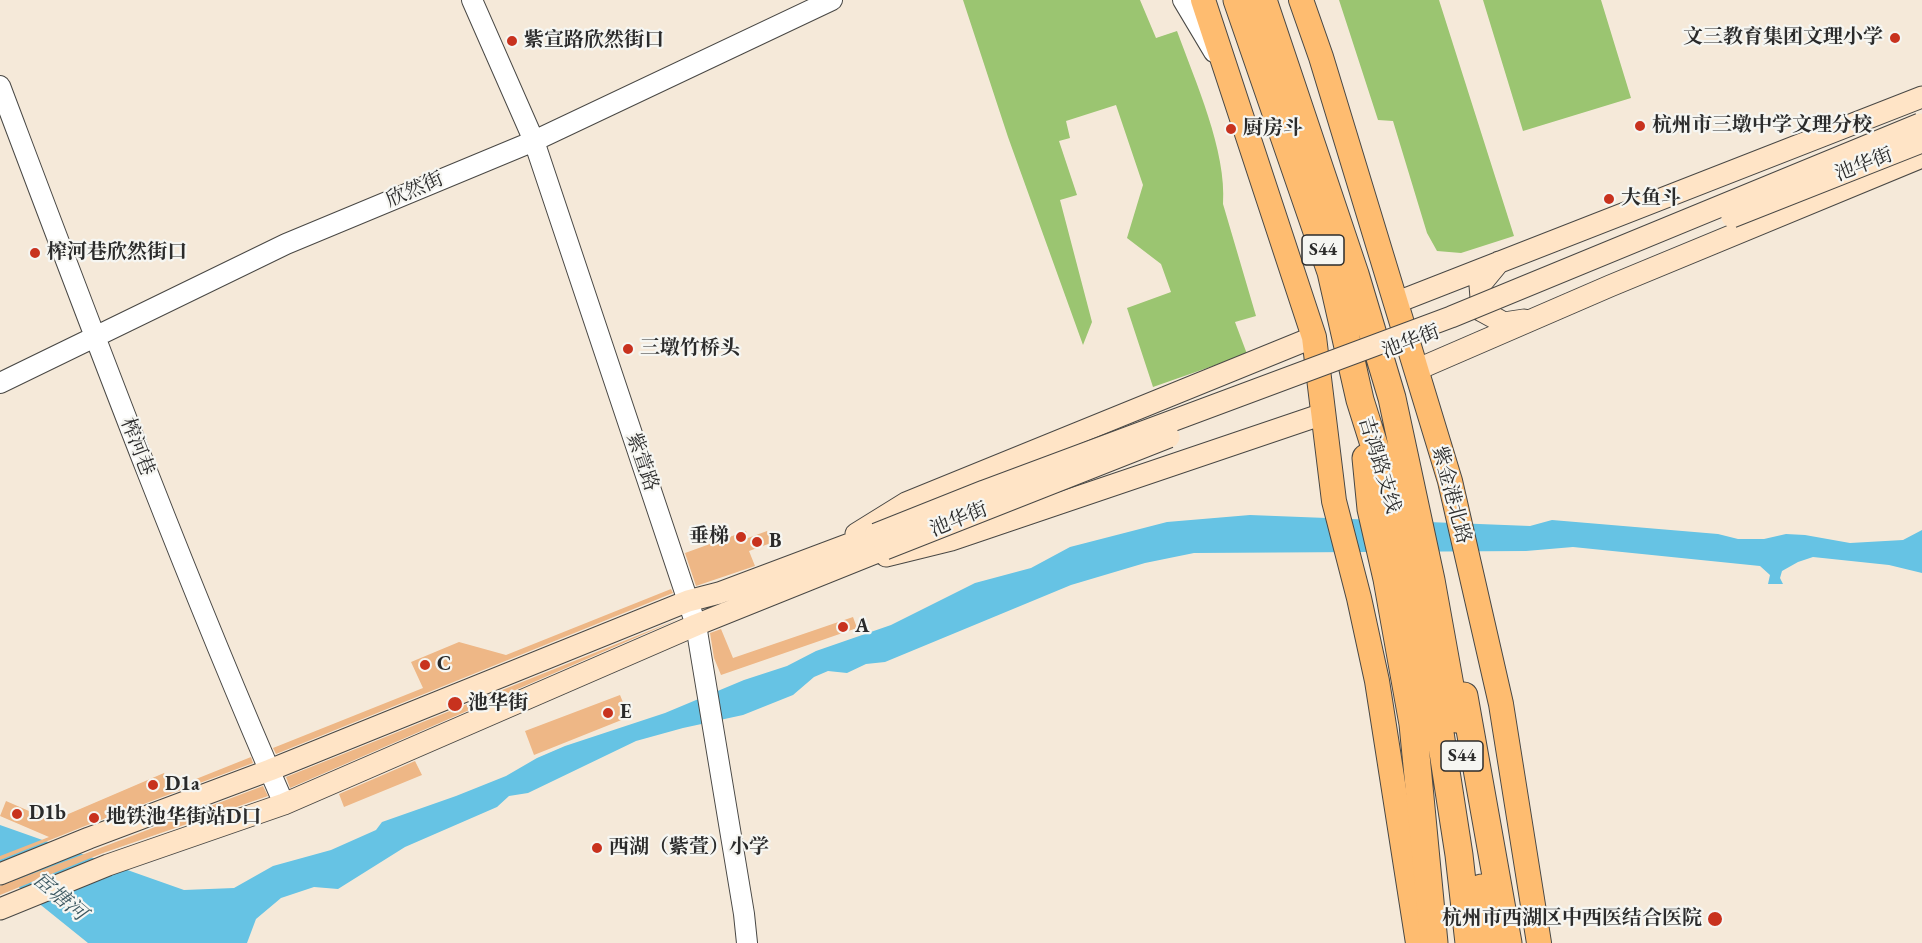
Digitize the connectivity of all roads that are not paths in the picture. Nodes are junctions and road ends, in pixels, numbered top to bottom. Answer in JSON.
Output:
{"nodes":[{"id":1,"x":472,"y":0,"type":"edge"},
{"id":2,"x":832,"y":0,"type":"edge"},
{"id":3,"x":1183,"y":0,"type":"edge"},
{"id":4,"x":1203,"y":0,"type":"edge"},
{"id":5,"x":1238,"y":0,"type":"edge"},
{"id":6,"x":1263,"y":0,"type":"edge"},
{"id":7,"x":1301,"y":0,"type":"edge"},
{"id":8,"x":1314,"y":0,"type":"edge"},
{"id":9,"x":1321,"y":57,"type":"junction"},
{"id":10,"x":1230,"y":77,"type":"junction"},
{"id":11,"x":0,"y":87,"type":"edge"},
{"id":12,"x":1922,"y":97,"type":"edge"},
{"id":13,"x":1921,"y":130,"type":"edge"},
{"id":14,"x":534,"y":141,"type":"junction"},
{"id":15,"x":1922,"y":157,"type":"edge"},
{"id":16,"x":1500,"y":261,"type":"junction"},
{"id":17,"x":1395,"y":303,"type":"junction"},
{"id":18,"x":1531,"y":320,"type":"junction"},
{"id":19,"x":94,"y":337,"type":"junction"},
{"id":20,"x":1314,"y":337,"type":"junction"},
{"id":21,"x":1416,"y":370,"type":"junction"},
{"id":22,"x":0,"y":383,"type":"edge"},
{"id":23,"x":1323,"y":414,"type":"junction"},
{"id":24,"x":1412,"y":504,"type":"junction"},
{"id":25,"x":837,"y":558,"type":"junction"},
{"id":26,"x":1418,"y":579,"type":"junction"},
{"id":27,"x":688,"y":601,"type":"junction"},
{"id":28,"x":696,"y":625,"type":"junction"},
{"id":29,"x":270,"y":770,"type":"junction"},
{"id":30,"x":284,"y":804,"type":"junction"},
{"id":31,"x":0,"y":874,"type":"edge"},
{"id":32,"x":0,"y":909,"type":"edge"},
{"id":33,"x":1484,"y":939,"type":"edge"},
{"id":34,"x":747,"y":943,"type":"edge"},
{"id":35,"x":1418,"y":943,"type":"edge"},
{"id":36,"x":1434,"y":943,"type":"edge"},
{"id":37,"x":1539,"y":943,"type":"edge"}],
"edges":[{"from":1,"to":14,"type":"street","name":"紫萱路"},
{"from":2,"to":14,"type":"street","name":"欣然街"},
{"from":3,"to":10,"type":"street"},
{"from":4,"to":10,"type":"main road"},
{"from":5,"to":24,"type":"highway","name":"吉鸿路支线","number":"S44"},
{"from":6,"to":24,"type":"highway","name":"吉鸿路支线","number":"S44"},
{"from":7,"to":9,"type":"main road","name":"紫金港北路"},
{"from":8,"to":9,"type":"street","name":"紫金港北路"},
{"from":9,"to":17,"type":"main road","name":"紫金港北路"},
{"from":10,"to":20,"type":"main road"},
{"from":11,"to":19,"type":"street","name":"榨河巷"},
{"from":12,"to":16,"type":"main road"},
{"from":13,"to":25,"type":"main road","name":"池华街","bridge":true},
{"from":14,"to":19,"type":"street","name":"欣然街"},
{"from":14,"to":27,"type":"street","name":"紫萱路"},
{"from":15,"to":18,"type":"main road"},
{"from":16,"to":17,"type":"main road"},
{"from":16,"to":18,"type":"main road"},
{"from":17,"to":21,"type":"main road","name":"紫金港北路"},
{"from":18,"to":21,"type":"main road"},
{"from":19,"to":22,"type":"street","name":"欣然街"},
{"from":19,"to":29,"type":"street","name":"榨河巷"},
{"from":20,"to":23,"type":"main road"},
{"from":20,"to":25,"type":"main road"},
{"from":21,"to":24,"type":"main road","name":"紫金港北路"},
{"from":23,"to":25,"type":"main road"},
{"from":23,"to":35,"type":"main road"},
{"from":24,"to":26,"type":"highway","name":"吉鸿路支线","number":"S44"},
{"from":24,"to":26,"type":"highway"},
{"from":24,"to":37,"type":"main road","name":"紫金港北路"},
{"from":25,"to":27,"type":"main road","name":"池华街"},
{"from":25,"to":28,"type":"main road","name":"池华街"},
{"from":26,"to":33,"type":"highway","name":"吉鸿路支线","number":"S44"},
{"from":26,"to":36,"type":"highway"},
{"from":27,"to":28,"type":"street","name":"紫萱路"},
{"from":27,"to":29,"type":"main road","name":"池华街"},
{"from":28,"to":30,"type":"main road","name":"池华街"},
{"from":28,"to":34,"type":"street","name":"紫萱路"},
{"from":29,"to":30,"type":"street","name":"榨河巷"},
{"from":29,"to":31,"type":"main road","name":"池华街"},
{"from":30,"to":32,"type":"main road","name":"池华街"}]}
